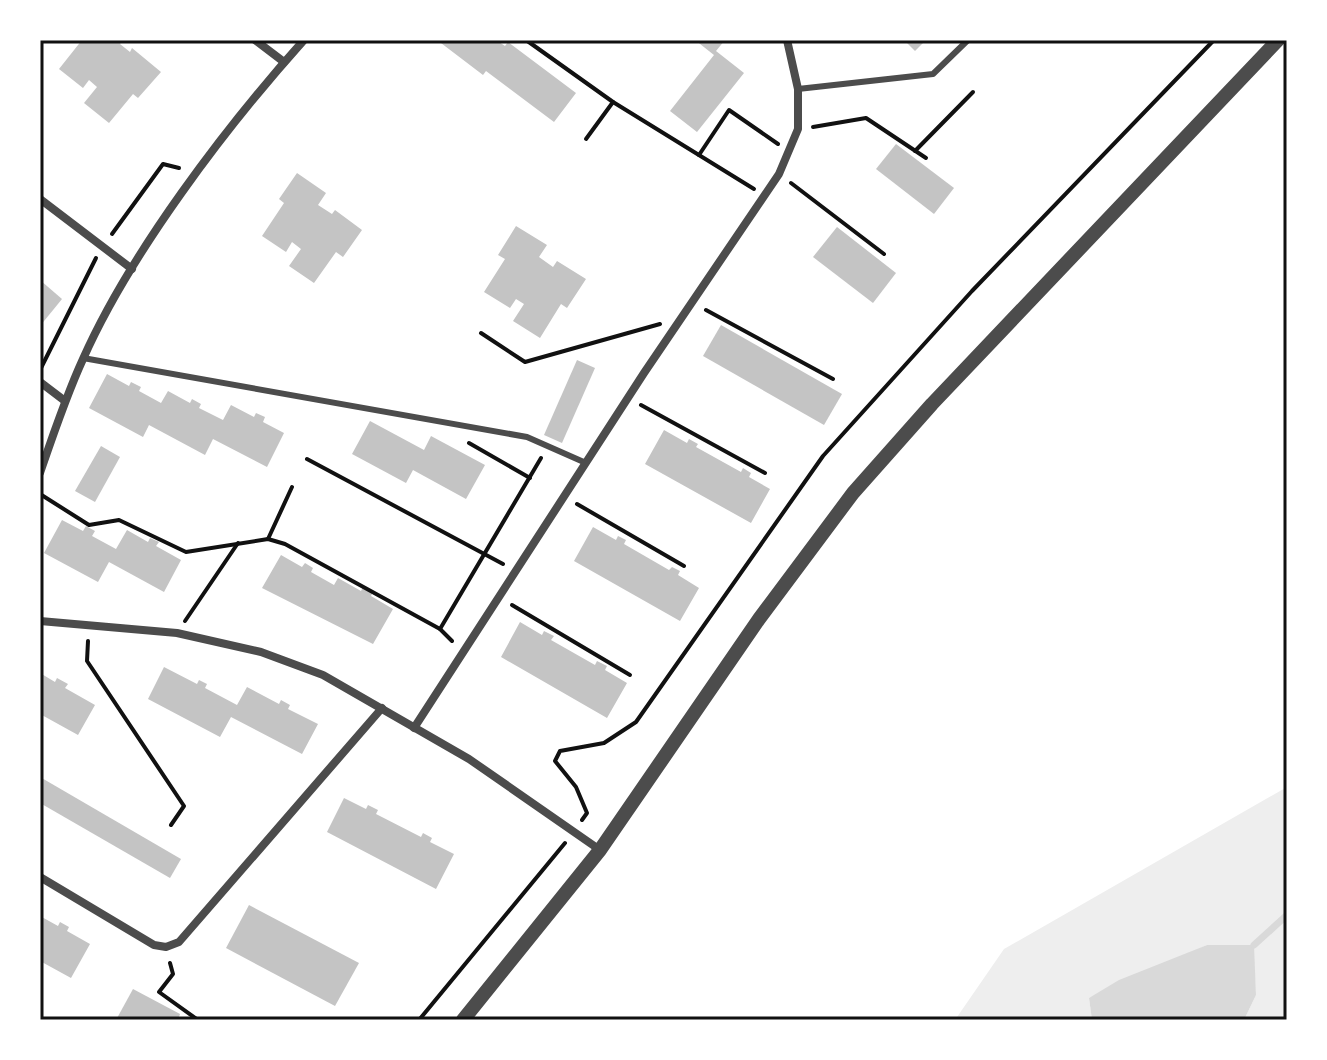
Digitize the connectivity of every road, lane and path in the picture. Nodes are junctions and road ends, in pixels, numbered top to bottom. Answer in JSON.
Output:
{"nodes":[{"id":1,"x":255,"y":40,"type":"edge"},
{"id":2,"x":304,"y":40,"type":"edge"},
{"id":3,"x":526,"y":40,"type":"edge"},
{"id":4,"x":787,"y":40,"type":"edge"},
{"id":5,"x":968,"y":40,"type":"edge"},
{"id":6,"x":1214,"y":40,"type":"edge"},
{"id":7,"x":1278,"y":40,"type":"edge"},
{"id":8,"x":284,"y":62,"type":"junction"},
{"id":9,"x":798,"y":89,"type":"junction"},
{"id":10,"x":973,"y":92,"type":"dead end"},
{"id":11,"x":613,"y":102,"type":"junction"},
{"id":12,"x":798,"y":129,"type":"junction"},
{"id":13,"x":586,"y":139,"type":"dead end"},
{"id":14,"x":915,"y":151,"type":"junction"},
{"id":15,"x":790,"y":153,"type":"junction"},
{"id":16,"x":699,"y":155,"type":"junction"},
{"id":17,"x":188,"y":157,"type":"dead end"},
{"id":18,"x":926,"y":158,"type":"dead end"},
{"id":19,"x":779,"y":174,"type":"junction"},
{"id":20,"x":766,"y":197,"type":"junction"},
{"id":21,"x":40,"y":199,"type":"edge"},
{"id":22,"x":102,"y":246,"type":"junction"},
{"id":23,"x":884,"y":254,"type":"dead end"},
{"id":24,"x":132,"y":269,"type":"junction"},
{"id":25,"x":694,"y":303,"type":"junction"},
{"id":26,"x":674,"y":331,"type":"junction"},
{"id":27,"x":481,"y":333,"type":"dead end"},
{"id":28,"x":83,"y":358,"type":"junction"},
{"id":29,"x":40,"y":370,"type":"edge"},
{"id":30,"x":833,"y":379,"type":"dead end"},
{"id":31,"x":40,"y":382,"type":"edge"},
{"id":32,"x":628,"y":398,"type":"junction"},
{"id":33,"x":65,"y":401,"type":"junction"},
{"id":34,"x":464,"y":427,"type":"junction"},
{"id":35,"x":545,"y":451,"type":"dead end"},
{"id":36,"x":307,"y":459,"type":"dead end"},
{"id":37,"x":586,"y":463,"type":"junction"},
{"id":38,"x":40,"y":473,"type":"edge"},
{"id":39,"x":765,"y":473,"type":"dead end"},
{"id":40,"x":530,"y":478,"type":"junction"},
{"id":41,"x":292,"y":487,"type":"dead end"},
{"id":42,"x":40,"y":494,"type":"edge"},
{"id":43,"x":564,"y":496,"type":"junction"},
{"id":44,"x":268,"y":539,"type":"junction"},
{"id":45,"x":238,"y":543,"type":"junction"},
{"id":46,"x":485,"y":554,"type":"junction"},
{"id":47,"x":684,"y":566,"type":"dead end"},
{"id":48,"x":516,"y":571,"type":"junction"},
{"id":49,"x":499,"y":597,"type":"junction"},
{"id":50,"x":40,"y":621,"type":"edge"},
{"id":51,"x":89,"y":625,"type":"junction"},
{"id":52,"x":440,"y":629,"type":"junction"},
{"id":53,"x":177,"y":633,"type":"junction"},
{"id":54,"x":452,"y":642,"type":"dead end"},
{"id":55,"x":630,"y":675,"type":"dead end"},
{"id":56,"x":382,"y":708,"type":"junction"},
{"id":57,"x":414,"y":728,"type":"junction"},
{"id":58,"x":171,"y":825,"type":"dead end"},
{"id":59,"x":574,"y":832,"type":"junction"},
{"id":60,"x":600,"y":850,"type":"junction"},
{"id":61,"x":40,"y":877,"type":"edge"},
{"id":62,"x":166,"y":947,"type":"junction"},
{"id":63,"x":198,"y":1020,"type":"edge"},
{"id":64,"x":419,"y":1020,"type":"edge"},
{"id":65,"x":463,"y":1020,"type":"edge"}],
"edges":[{"from":1,"to":8,"type":"street"},
{"from":2,"to":8,"type":"street"},
{"from":3,"to":11,"type":"path"},
{"from":4,"to":9,"type":"street"},
{"from":5,"to":9,"type":"lane"},
{"from":6,"to":59,"type":"path"},
{"from":7,"to":60,"type":"street"},
{"from":8,"to":24,"type":"street"},
{"from":9,"to":12,"type":"street"},
{"from":10,"to":14,"type":"path"},
{"from":11,"to":13,"type":"path"},
{"from":11,"to":16,"type":"path"},
{"from":12,"to":14,"type":"path"},
{"from":12,"to":15,"type":"street"},
{"from":14,"to":18,"type":"path"},
{"from":15,"to":16,"type":"path"},
{"from":15,"to":19,"type":"street"},
{"from":16,"to":20,"type":"path"},
{"from":17,"to":22,"type":"path"},
{"from":19,"to":20,"type":"street"},
{"from":19,"to":23,"type":"path"},
{"from":20,"to":25,"type":"street"},
{"from":21,"to":22,"type":"street"},
{"from":22,"to":24,"type":"street"},
{"from":22,"to":29,"type":"path"},
{"from":24,"to":28,"type":"street"},
{"from":25,"to":26,"type":"street"},
{"from":25,"to":30,"type":"path"},
{"from":26,"to":27,"type":"path"},
{"from":26,"to":32,"type":"street"},
{"from":28,"to":33,"type":"street"},
{"from":28,"to":34,"type":"lane"},
{"from":31,"to":33,"type":"street"},
{"from":32,"to":37,"type":"street"},
{"from":32,"to":39,"type":"path"},
{"from":33,"to":38,"type":"street"},
{"from":34,"to":37,"type":"lane"},
{"from":34,"to":40,"type":"path"},
{"from":35,"to":40,"type":"path"},
{"from":36,"to":46,"type":"path"},
{"from":37,"to":43,"type":"street"},
{"from":40,"to":46,"type":"path"},
{"from":41,"to":44,"type":"path"},
{"from":42,"to":45,"type":"path"},
{"from":43,"to":47,"type":"path"},
{"from":43,"to":48,"type":"street"},
{"from":44,"to":45,"type":"path"},
{"from":44,"to":52,"type":"path"},
{"from":45,"to":53,"type":"path"},
{"from":46,"to":48,"type":"path"},
{"from":46,"to":52,"type":"path"},
{"from":48,"to":49,"type":"street"},
{"from":49,"to":55,"type":"path"},
{"from":49,"to":57,"type":"street"},
{"from":50,"to":51,"type":"street"},
{"from":51,"to":53,"type":"street"},
{"from":51,"to":58,"type":"path"},
{"from":52,"to":54,"type":"path"},
{"from":53,"to":56,"type":"street"},
{"from":56,"to":57,"type":"street"},
{"from":56,"to":62,"type":"street"},
{"from":57,"to":59,"type":"street"},
{"from":59,"to":60,"type":"street"},
{"from":59,"to":64,"type":"path"},
{"from":60,"to":65,"type":"street"},
{"from":61,"to":62,"type":"street"},
{"from":62,"to":63,"type":"path"}]}
